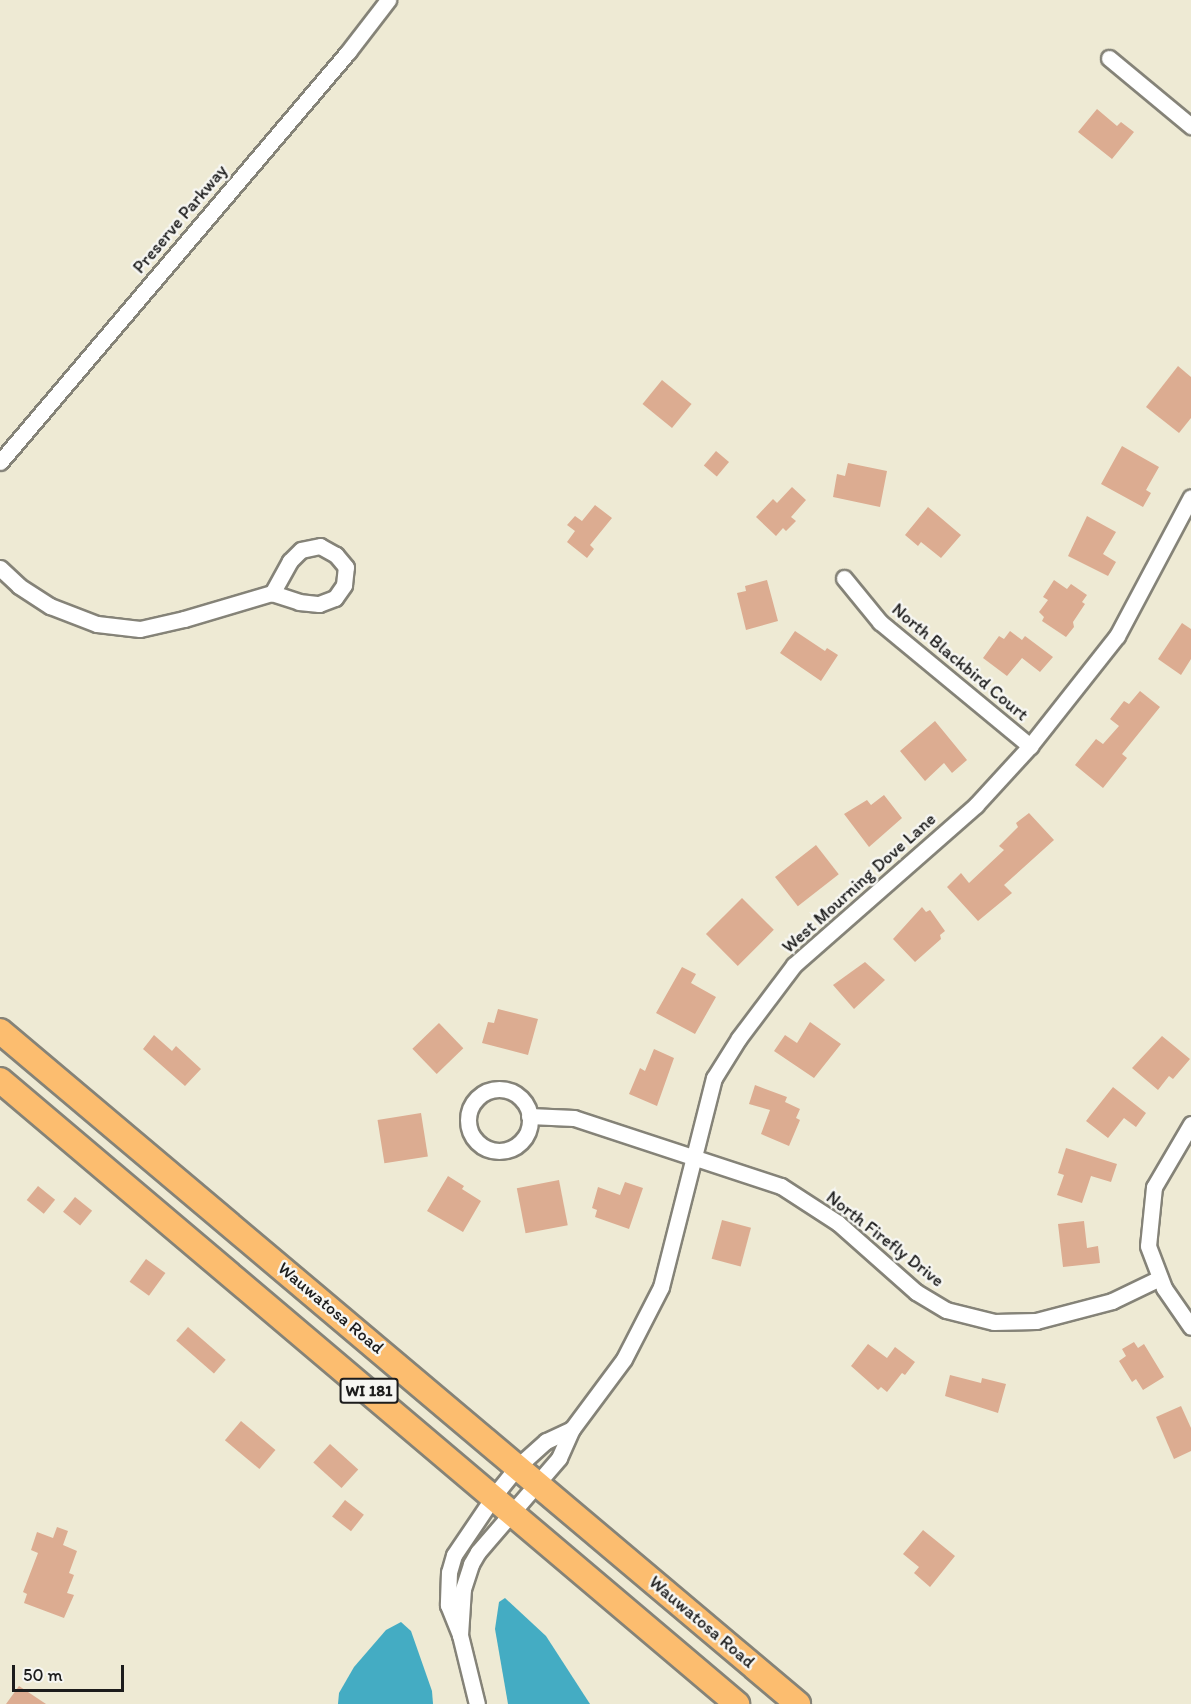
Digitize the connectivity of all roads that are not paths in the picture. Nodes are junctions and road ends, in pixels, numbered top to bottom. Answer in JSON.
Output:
{"nodes":[{"id":1,"x":388,"y":0,"type":"edge"},
{"id":2,"x":1109,"y":58,"type":"dead end"},
{"id":3,"x":1191,"y":126,"type":"edge"},
{"id":4,"x":0,"y":462,"type":"edge"},
{"id":5,"x":1191,"y":497,"type":"edge"},
{"id":6,"x":0,"y":568,"type":"edge"},
{"id":7,"x":844,"y":578,"type":"dead end"},
{"id":8,"x":272,"y":593,"type":"junction"},
{"id":9,"x":1030,"y":746,"type":"junction"},
{"id":10,"x":0,"y":1030,"type":"edge"},
{"id":11,"x":0,"y":1080,"type":"edge"},
{"id":12,"x":529,"y":1116,"type":"junction"},
{"id":13,"x":1191,"y":1124,"type":"edge"},
{"id":14,"x":693,"y":1155,"type":"junction"},
{"id":15,"x":1160,"y":1278,"type":"junction"},
{"id":16,"x":1191,"y":1327,"type":"edge"},
{"id":17,"x":572,"y":1429,"type":"junction"},
{"id":18,"x":518,"y":1466,"type":"junction"},
{"id":19,"x":537,"y":1482,"type":"junction"},
{"id":20,"x":494,"y":1496,"type":"junction"},
{"id":21,"x":512,"y":1512,"type":"junction"},
{"id":22,"x":460,"y":1635,"type":"junction"},
{"id":23,"x":477,"y":1704,"type":"edge"},
{"id":24,"x":737,"y":1704,"type":"edge"},
{"id":25,"x":798,"y":1704,"type":"edge"}],
"edges":[{"from":1,"to":4,"type":"street","name":"Preserve Parkway"},
{"from":2,"to":3,"type":"street"},
{"from":5,"to":9,"type":"street","name":"West Mourning Dove Lane"},
{"from":6,"to":8,"type":"street"},
{"from":7,"to":9,"type":"street","name":"North Blackbird Court"},
{"from":8,"to":8,"type":"street"},
{"from":9,"to":14,"type":"street","name":"West Mourning Dove Lane"},
{"from":10,"to":18,"type":"main road","name":"Wauwatosa Road","number":"WI 181"},
{"from":11,"to":20,"type":"main road","number":"WI 181"},
{"from":12,"to":12,"type":"street"},
{"from":12,"to":14,"type":"street","name":"North Firefly Drive"},
{"from":13,"to":15,"type":"street"},
{"from":14,"to":15,"type":"street","name":"North Firefly Drive"},
{"from":14,"to":17,"type":"street","name":"West Mourning Dove Lane"},
{"from":15,"to":16,"type":"street"},
{"from":17,"to":18,"type":"street"},
{"from":17,"to":19,"type":"street"},
{"from":18,"to":19,"type":"main road","name":"Wauwatosa Road","number":"WI 181"},
{"from":18,"to":20,"type":"street"},
{"from":19,"to":21,"type":"street"},
{"from":19,"to":25,"type":"main road","name":"Wauwatosa Road","number":"WI 181"},
{"from":20,"to":21,"type":"main road","number":"WI 181"},
{"from":20,"to":22,"type":"street"},
{"from":21,"to":22,"type":"street"},
{"from":21,"to":24,"type":"main road","number":"WI 181"},
{"from":22,"to":23,"type":"street"}]}
